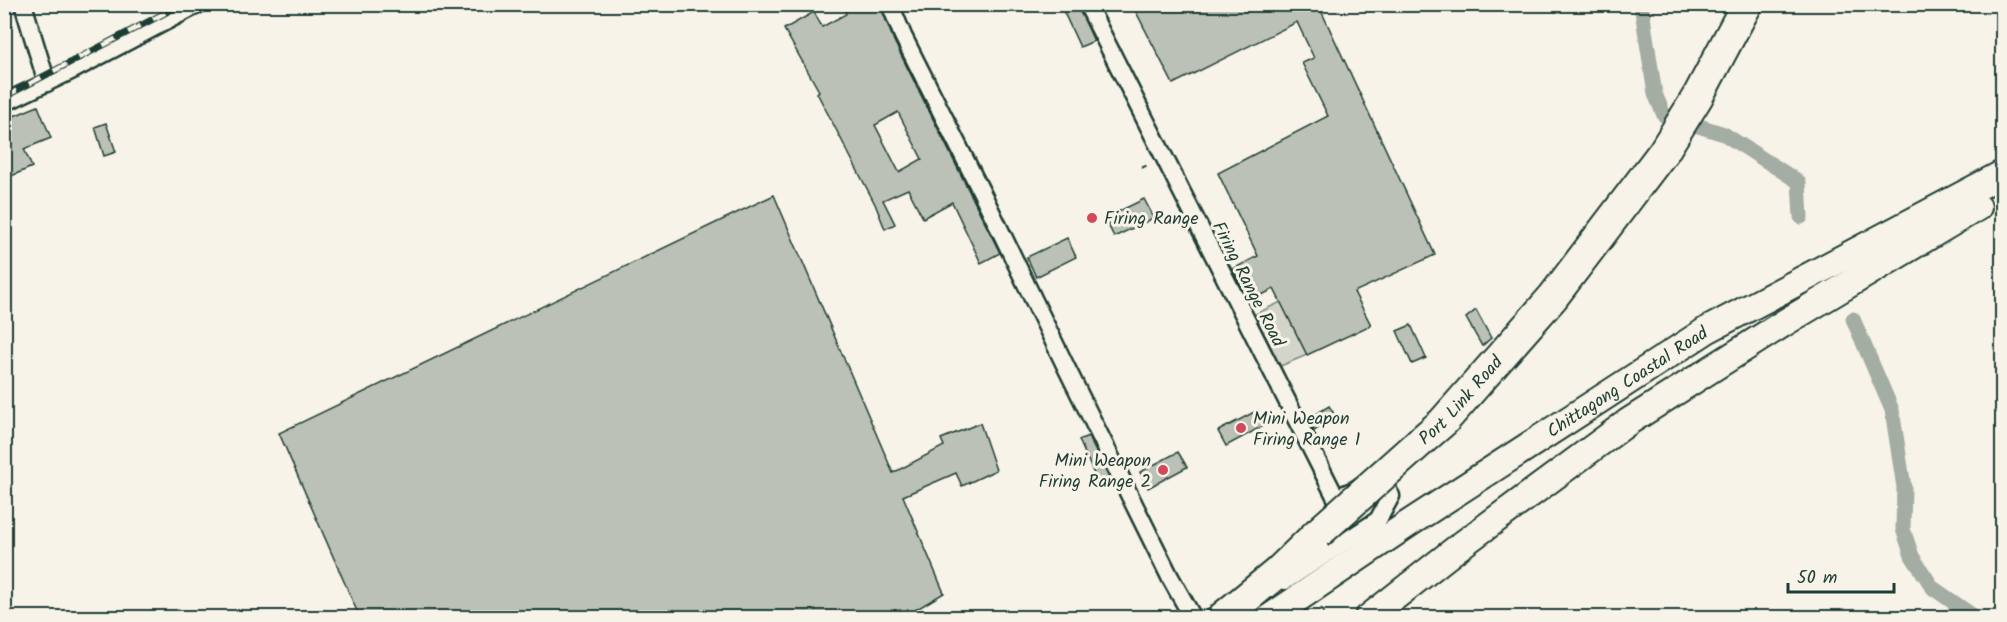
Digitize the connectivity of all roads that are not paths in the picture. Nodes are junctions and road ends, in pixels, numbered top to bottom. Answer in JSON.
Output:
{"nodes":[{"id":1,"x":23,"y":4,"type":"edge"},
{"id":2,"x":199,"y":4,"type":"edge"},
{"id":3,"x":890,"y":4,"type":"edge"},
{"id":4,"x":1087,"y":4,"type":"edge"},
{"id":5,"x":1747,"y":4,"type":"edge"},
{"id":6,"x":47,"y":83,"type":"junction"},
{"id":7,"x":4,"y":103,"type":"edge"},
{"id":8,"x":2002,"y":174,"type":"edge"},
{"id":9,"x":2002,"y":194,"type":"edge"},
{"id":10,"x":1237,"y":616,"type":"edge"},
{"id":11,"x":1193,"y":618,"type":"edge"},
{"id":12,"x":1269,"y":618,"type":"edge"},
{"id":13,"x":1368,"y":618,"type":"edge"}],
"edges":[{"from":1,"to":6,"type":"street"},
{"from":2,"to":6,"type":"street"},
{"from":3,"to":11,"type":"street"},
{"from":4,"to":10,"type":"street","name":"Firing Range Road"},
{"from":5,"to":10,"type":"highway","name":"Port Link Road","bridge":true},
{"from":6,"to":7,"type":"street"},
{"from":8,"to":12,"type":"main road","name":"Chittagong Coastal Road"},
{"from":9,"to":13,"type":"main road","name":"Chittagong Coastal Road"}]}
